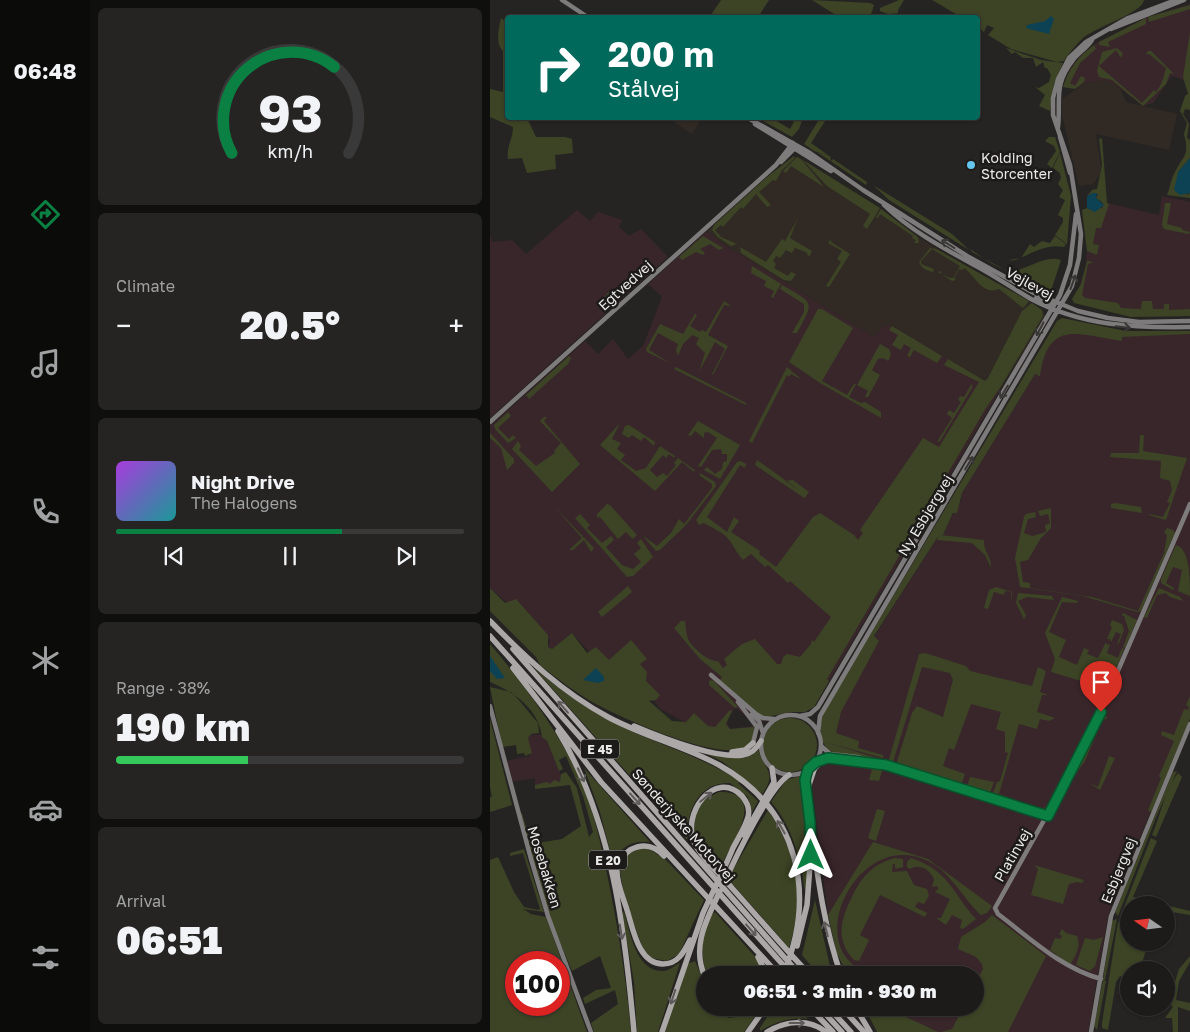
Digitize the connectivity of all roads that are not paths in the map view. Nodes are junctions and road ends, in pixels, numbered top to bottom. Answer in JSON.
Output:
{"nodes":[{"id":1,"x":562,"y":0,"type":"edge"},
{"id":2,"x":1176,"y":0,"type":"edge"},
{"id":3,"x":1184,"y":0,"type":"edge"},
{"id":4,"x":584,"y":15,"type":"edge"},
{"id":5,"x":1110,"y":29,"type":"junction"},
{"id":6,"x":751,"y":120,"type":"edge"},
{"id":7,"x":792,"y":146,"type":"junction"},
{"id":8,"x":879,"y":201,"type":"junction"},
{"id":9,"x":1076,"y":205,"type":"junction"},
{"id":10,"x":1072,"y":250,"type":"junction"},
{"id":11,"x":1080,"y":252,"type":"junction"},
{"id":12,"x":1071,"y":257,"type":"junction"},
{"id":13,"x":1080,"y":258,"type":"junction"},
{"id":14,"x":1054,"y":305,"type":"junction"},
{"id":15,"x":1061,"y":308,"type":"junction"},
{"id":16,"x":1190,"y":321,"type":"edge"},
{"id":17,"x":1190,"y":328,"type":"edge"},
{"id":18,"x":490,"y":422,"type":"edge"},
{"id":19,"x":1190,"y":504,"type":"edge"},
{"id":20,"x":490,"y":622,"type":"edge"},
{"id":21,"x":490,"y":638,"type":"edge"},
{"id":22,"x":711,"y":675,"type":"dead end"},
{"id":23,"x":718,"y":682,"type":"junction"},
{"id":24,"x":570,"y":693,"type":"junction"},
{"id":25,"x":540,"y":702,"type":"junction"},
{"id":26,"x":738,"y":702,"type":"junction"},
{"id":27,"x":490,"y":706,"type":"edge"},
{"id":28,"x":800,"y":716,"type":"junction"},
{"id":29,"x":776,"y":719,"type":"junction"},
{"id":30,"x":1190,"y":724,"type":"edge"},
{"id":31,"x":818,"y":733,"type":"junction"},
{"id":32,"x":763,"y":734,"type":"junction"},
{"id":33,"x":761,"y":741,"type":"junction"},
{"id":34,"x":753,"y":743,"type":"joint"},
{"id":35,"x":821,"y":746,"type":"junction"},
{"id":36,"x":708,"y":750,"type":"junction"},
{"id":37,"x":850,"y":760,"type":"junction"},
{"id":38,"x":816,"y":762,"type":"junction"},
{"id":39,"x":878,"y":763,"type":"junction"},
{"id":40,"x":772,"y":768,"type":"junction"},
{"id":41,"x":811,"y":770,"type":"junction"},
{"id":42,"x":789,"y":775,"type":"junction"},
{"id":43,"x":769,"y":796,"type":"junction"},
{"id":44,"x":761,"y":808,"type":"junction"},
{"id":45,"x":1048,"y":816,"type":"junction"},
{"id":46,"x":810,"y":822,"type":"junction"},
{"id":47,"x":814,"y":853,"type":"junction"},
{"id":48,"x":730,"y":856,"type":"junction"},
{"id":49,"x":729,"y":866,"type":"junction"},
{"id":50,"x":711,"y":908,"type":"junction"},
{"id":51,"x":703,"y":913,"type":"junction"},
{"id":52,"x":740,"y":933,"type":"junction"},
{"id":53,"x":796,"y":943,"type":"junction"},
{"id":54,"x":701,"y":966,"type":"edge"},
{"id":55,"x":764,"y":966,"type":"edge"},
{"id":56,"x":773,"y":966,"type":"edge"},
{"id":57,"x":784,"y":966,"type":"edge"},
{"id":58,"x":786,"y":966,"type":"edge"},
{"id":59,"x":792,"y":966,"type":"edge"},
{"id":60,"x":802,"y":966,"type":"edge"},
{"id":61,"x":838,"y":966,"type":"edge"},
{"id":62,"x":1101,"y":979,"type":"junction"},
{"id":63,"x":759,"y":1016,"type":"edge"},
{"id":64,"x":817,"y":1016,"type":"edge"},
{"id":65,"x":827,"y":1016,"type":"edge"},
{"id":66,"x":837,"y":1016,"type":"edge"},
{"id":67,"x":849,"y":1016,"type":"edge"},
{"id":68,"x":861,"y":1016,"type":"edge"},
{"id":69,"x":591,"y":1032,"type":"edge"},
{"id":70,"x":634,"y":1032,"type":"edge"},
{"id":71,"x":662,"y":1032,"type":"edge"},
{"id":72,"x":748,"y":1032,"type":"edge"},
{"id":73,"x":768,"y":1032,"type":"edge"},
{"id":74,"x":826,"y":1032,"type":"edge"},
{"id":75,"x":832,"y":1032,"type":"edge"},
{"id":76,"x":842,"y":1032,"type":"edge"},
{"id":77,"x":851,"y":1032,"type":"edge"},
{"id":78,"x":864,"y":1032,"type":"edge"},
{"id":79,"x":870,"y":1032,"type":"edge"},
{"id":80,"x":1091,"y":1032,"type":"edge"}],
"edges":[{"from":1,"to":4,"type":"street"},
{"from":2,"to":5,"type":"street"},
{"from":3,"to":5,"type":"street"},
{"from":5,"to":9,"type":"street"},
{"from":6,"to":7,"type":"street","name":"Vejlevej"},
{"from":7,"to":8,"type":"street","name":"Vejlevej"},
{"from":7,"to":18,"type":"street","name":"Egtvedvej"},
{"from":14,"to":8,"type":"street","name":"Vejlevej","one_way":true},
{"from":8,"to":14,"type":"street","name":"Vejlevej"},
{"from":9,"to":10,"type":"street","name":"Ny Esbjergvej"},
{"from":9,"to":11,"type":"street","name":"Ny Esbjergvej"},
{"from":10,"to":11,"type":"street"},
{"from":10,"to":12,"type":"street","name":"Ny Esbjergvej"},
{"from":11,"to":13,"type":"street","name":"Ny Esbjergvej"},
{"from":12,"to":13,"type":"street"},
{"from":12,"to":14,"type":"street","name":"Ny Esbjergvej"},
{"from":15,"to":13,"type":"street","name":"Ny Esbjergvej","one_way":true},
{"from":14,"to":15,"type":"street","name":"Vejlevej"},
{"from":14,"to":28,"type":"street","name":"Ny Esbjergvej","one_way":true},
{"from":15,"to":16,"type":"street"},
{"from":15,"to":17,"type":"street","name":"Vejlevej","one_way":true},
{"from":31,"to":15,"type":"street","name":"Ny Esbjergvej","one_way":true},
{"from":19,"to":45,"type":"street","name":"Platinvej"},
{"from":20,"to":24,"type":"highway"},
{"from":59,"to":20,"type":"highway","name":"Sønderjyske Motorvej","number":"E 45","one_way":true},
{"from":21,"to":25,"type":"highway","number":"E 20"},
{"from":21,"to":57,"type":"highway","name":"Sønderjyske Motorvej","number":"E 45","one_way":true},
{"from":22,"to":23,"type":"street"},
{"from":23,"to":26,"type":"street"},
{"from":23,"to":29,"type":"street"},
{"from":24,"to":36,"type":"highway"},
{"from":53,"to":24,"type":"highway","one_way":true},
{"from":25,"to":50,"type":"highway"},
{"from":25,"to":70,"type":"highway","number":"E 20","one_way":true},
{"from":26,"to":32,"type":"street"},
{"from":26,"to":34,"type":"street"},
{"from":27,"to":69,"type":"street","name":"Mosebakken"},
{"from":28,"to":29,"type":"street"},
{"from":28,"to":31,"type":"street"},
{"from":29,"to":32,"type":"street"},
{"from":30,"to":62,"type":"street","name":"Esbjergvej"},
{"from":31,"to":35,"type":"street"},
{"from":32,"to":33,"type":"street"},
{"from":33,"to":36,"type":"highway"},
{"from":33,"to":40,"type":"street"},
{"from":34,"to":36,"type":"highway"},
{"from":35,"to":38,"type":"street"},
{"from":35,"to":39,"type":"street"},
{"from":37,"to":38,"type":"street"},
{"from":37,"to":39,"type":"street"},
{"from":37,"to":41,"type":"street"},
{"from":38,"to":41,"type":"street"},
{"from":39,"to":45,"type":"street"},
{"from":40,"to":42,"type":"street"},
{"from":40,"to":43,"type":"highway"},
{"from":41,"to":42,"type":"street"},
{"from":41,"to":46,"type":"highway"},
{"from":41,"to":47,"type":"highway"},
{"from":42,"to":43,"type":"highway"},
{"from":43,"to":44,"type":"highway"},
{"from":44,"to":48,"type":"highway"},
{"from":44,"to":49,"type":"highway"},
{"from":45,"to":62,"type":"street","name":"Platinvej"},
{"from":46,"to":47,"type":"highway"},
{"from":46,"to":53,"type":"highway"},
{"from":61,"to":47,"type":"highway","one_way":true},
{"from":48,"to":49,"type":"highway"},
{"from":60,"to":48,"type":"highway","one_way":true},
{"from":49,"to":50,"type":"highway"},
{"from":50,"to":51,"type":"highway"},
{"from":50,"to":51,"type":"highway"},
{"from":50,"to":52,"type":"highway"},
{"from":50,"to":54,"type":"highway"},
{"from":51,"to":71,"type":"highway","one_way":true},
{"from":52,"to":55,"type":"highway"},
{"from":52,"to":56,"type":"highway"},
{"from":53,"to":58,"type":"highway"},
{"from":62,"to":80,"type":"street","name":"Esbjergvej"},
{"from":63,"to":72,"type":"highway"},
{"from":64,"to":75,"type":"highway"},
{"from":65,"to":76,"type":"highway"},
{"from":66,"to":77,"type":"highway"},
{"from":67,"to":78,"type":"highway"},
{"from":68,"to":79,"type":"highway"},
{"from":73,"to":74,"type":"highway","one_way":true}]}
